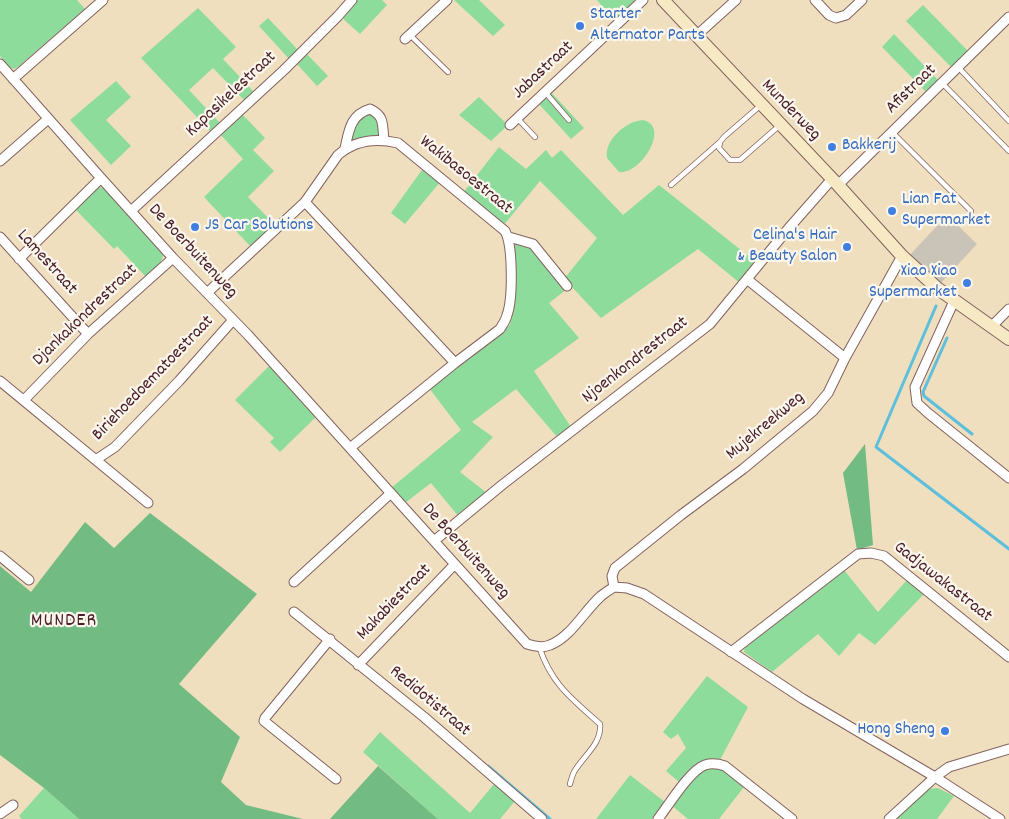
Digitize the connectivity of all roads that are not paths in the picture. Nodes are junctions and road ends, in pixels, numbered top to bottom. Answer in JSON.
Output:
{"nodes":[{"id":1,"x":103,"y":0,"type":"edge"},
{"id":2,"x":352,"y":0,"type":"edge"},
{"id":3,"x":447,"y":0,"type":"edge"},
{"id":4,"x":643,"y":0,"type":"edge"},
{"id":5,"x":663,"y":0,"type":"edge"},
{"id":6,"x":736,"y":0,"type":"edge"},
{"id":7,"x":815,"y":0,"type":"edge"},
{"id":8,"x":862,"y":0,"type":"edge"},
{"id":9,"x":1009,"y":17,"type":"edge"},
{"id":10,"x":696,"y":36,"type":"junction"},
{"id":11,"x":408,"y":37,"type":"joint"},
{"id":12,"x":0,"y":64,"type":"edge"},
{"id":13,"x":958,"y":67,"type":"junction"},
{"id":14,"x":448,"y":72,"type":"dead end"},
{"id":15,"x":13,"y":78,"type":"junction"},
{"id":16,"x":942,"y":83,"type":"junction"},
{"id":17,"x":545,"y":92,"type":"junction"},
{"id":18,"x":761,"y":105,"type":"junction"},
{"id":19,"x":48,"y":119,"type":"junction"},
{"id":20,"x":569,"y":120,"type":"dead end"},
{"id":21,"x":1009,"y":121,"type":"edge"},
{"id":22,"x":514,"y":122,"type":"joint"},
{"id":23,"x":780,"y":125,"type":"junction"},
{"id":24,"x":892,"y":132,"type":"junction"},
{"id":25,"x":535,"y":136,"type":"dead end"},
{"id":26,"x":384,"y":139,"type":"junction"},
{"id":27,"x":720,"y":142,"type":"junction"},
{"id":28,"x":345,"y":148,"type":"junction"},
{"id":29,"x":1009,"y":151,"type":"edge"},
{"id":30,"x":0,"y":161,"type":"edge"},
{"id":31,"x":101,"y":178,"type":"junction"},
{"id":32,"x":835,"y":182,"type":"junction"},
{"id":33,"x":671,"y":185,"type":"dead end"},
{"id":34,"x":305,"y":202,"type":"junction"},
{"id":35,"x":131,"y":211,"type":"junction"},
{"id":36,"x":971,"y":211,"type":"dead end"},
{"id":37,"x":0,"y":237,"type":"edge"},
{"id":38,"x":508,"y":237,"type":"junction"},
{"id":39,"x":902,"y":256,"type":"junction"},
{"id":40,"x":19,"y":258,"type":"junction"},
{"id":41,"x":173,"y":258,"type":"junction"},
{"id":42,"x":748,"y":280,"type":"junction"},
{"id":43,"x":567,"y":286,"type":"dead end"},
{"id":44,"x":207,"y":293,"type":"junction"},
{"id":45,"x":954,"y":301,"type":"junction"},
{"id":46,"x":1009,"y":309,"type":"edge"},
{"id":47,"x":233,"y":320,"type":"junction"},
{"id":48,"x":991,"y":327,"type":"junction"},
{"id":49,"x":88,"y":334,"type":"junction"},
{"id":50,"x":1009,"y":340,"type":"edge"},
{"id":51,"x":845,"y":358,"type":"junction"},
{"id":52,"x":455,"y":363,"type":"junction"},
{"id":53,"x":0,"y":381,"type":"edge"},
{"id":54,"x":24,"y":400,"type":"junction"},
{"id":55,"x":350,"y":448,"type":"junction"},
{"id":56,"x":97,"y":460,"type":"junction"},
{"id":57,"x":1009,"y":478,"type":"edge"},
{"id":58,"x":391,"y":493,"type":"junction"},
{"id":59,"x":148,"y":502,"type":"dead end"},
{"id":60,"x":434,"y":541,"type":"junction"},
{"id":61,"x":0,"y":556,"type":"edge"},
{"id":62,"x":454,"y":564,"type":"junction"},
{"id":63,"x":30,"y":580,"type":"dead end"},
{"id":64,"x":294,"y":582,"type":"dead end"},
{"id":65,"x":614,"y":587,"type":"junction"},
{"id":66,"x":294,"y":612,"type":"dead end"},
{"id":67,"x":330,"y":639,"type":"junction"},
{"id":68,"x":539,"y":646,"type":"junction"},
{"id":69,"x":731,"y":652,"type":"junction"},
{"id":70,"x":1009,"y":657,"type":"edge"},
{"id":71,"x":358,"y":665,"type":"junction"},
{"id":72,"x":1009,"y":749,"type":"edge"},
{"id":73,"x":935,"y":777,"type":"junction"},
{"id":74,"x":336,"y":779,"type":"dead end"},
{"id":75,"x":570,"y":784,"type":"dead end"},
{"id":76,"x":13,"y":805,"type":"dead end"},
{"id":77,"x":0,"y":814,"type":"edge"},
{"id":78,"x":542,"y":819,"type":"edge"},
{"id":79,"x":658,"y":819,"type":"edge"},
{"id":80,"x":792,"y":819,"type":"edge"},
{"id":81,"x":890,"y":819,"type":"edge"},
{"id":82,"x":1000,"y":819,"type":"edge"}],
"edges":[{"from":1,"to":15,"type":"street"},
{"from":2,"to":35,"type":"street","name":"Kapasikelestraat"},
{"from":3,"to":11,"type":"street"},
{"from":4,"to":17,"type":"street","name":"Jabastraat"},
{"from":5,"to":10,"type":"street","name":"Munderweg"},
{"from":6,"to":10,"type":"street"},
{"from":7,"to":8,"type":"street"},
{"from":9,"to":13,"type":"street","name":"Afistraat"},
{"from":10,"to":18,"type":"street","name":"Munderweg"},
{"from":11,"to":14,"type":"lane"},
{"from":12,"to":15,"type":"street","name":"De Boerbuitenweg"},
{"from":13,"to":16,"type":"street","name":"Afistraat"},
{"from":13,"to":21,"type":"lane"},
{"from":15,"to":19,"type":"street","name":"De Boerbuitenweg"},
{"from":16,"to":24,"type":"street","name":"Afistraat"},
{"from":16,"to":29,"type":"lane"},
{"from":17,"to":20,"type":"lane"},
{"from":17,"to":22,"type":"street","name":"Jabastraat"},
{"from":18,"to":23,"type":"street","name":"Munderweg"},
{"from":18,"to":27,"type":"lane"},
{"from":19,"to":30,"type":"street"},
{"from":19,"to":31,"type":"street","name":"De Boerbuitenweg"},
{"from":22,"to":25,"type":"lane"},
{"from":23,"to":27,"type":"lane"},
{"from":23,"to":32,"type":"street","name":"Munderweg"},
{"from":24,"to":32,"type":"street","name":"Afistraat"},
{"from":24,"to":36,"type":"lane"},
{"from":26,"to":28,"type":"street"},
{"from":26,"to":28,"type":"street"},
{"from":26,"to":38,"type":"street","name":"Wakibasoestraat"},
{"from":27,"to":33,"type":"lane"},
{"from":28,"to":34,"type":"street"},
{"from":31,"to":35,"type":"street","name":"De Boerbuitenweg"},
{"from":31,"to":40,"type":"street"},
{"from":32,"to":39,"type":"street","name":"Munderweg"},
{"from":32,"to":42,"type":"street","name":"Njoenkondrestraat"},
{"from":34,"to":44,"type":"street"},
{"from":34,"to":52,"type":"street"},
{"from":35,"to":41,"type":"street","name":"De Boerbuitenweg"},
{"from":37,"to":40,"type":"street","name":"Lamestraat"},
{"from":38,"to":43,"type":"street"},
{"from":38,"to":52,"type":"street","name":"Wakibasoestraat"},
{"from":39,"to":45,"type":"street","name":"Munderweg"},
{"from":39,"to":51,"type":"street","name":"Mujekreekweg"},
{"from":40,"to":49,"type":"street","name":"Lamestraat"},
{"from":41,"to":44,"type":"street","name":"De Boerbuitenweg"},
{"from":41,"to":49,"type":"street","name":"Djankakondrestraat"},
{"from":42,"to":51,"type":"street"},
{"from":42,"to":60,"type":"street","name":"Njoenkondrestraat"},
{"from":44,"to":47,"type":"street","name":"De Boerbuitenweg"},
{"from":45,"to":48,"type":"street","name":"Munderweg"},
{"from":45,"to":57,"type":"street"},
{"from":46,"to":48,"type":"street"},
{"from":47,"to":55,"type":"street","name":"De Boerbuitenweg"},
{"from":47,"to":56,"type":"street","name":"Biriehoedoematoestraat"},
{"from":48,"to":50,"type":"street","name":"Munderweg"},
{"from":49,"to":54,"type":"street","name":"Djankakondrestraat"},
{"from":51,"to":65,"type":"street","name":"Mujekreekweg"},
{"from":52,"to":55,"type":"street","name":"Wakibasoestraat"},
{"from":53,"to":54,"type":"street"},
{"from":54,"to":56,"type":"street"},
{"from":55,"to":58,"type":"street","name":"De Boerbuitenweg"},
{"from":56,"to":59,"type":"street"},
{"from":58,"to":60,"type":"street","name":"De Boerbuitenweg"},
{"from":58,"to":64,"type":"street"},
{"from":60,"to":62,"type":"street","name":"De Boerbuitenweg"},
{"from":61,"to":63,"type":"street"},
{"from":62,"to":68,"type":"street","name":"De Boerbuitenweg"},
{"from":62,"to":71,"type":"street","name":"Makabiestraat"},
{"from":65,"to":68,"type":"street"},
{"from":65,"to":69,"type":"street"},
{"from":66,"to":67,"type":"street","name":"Redidotistraat"},
{"from":67,"to":71,"type":"street","name":"Redidotistraat"},
{"from":67,"to":74,"type":"street"},
{"from":68,"to":75,"type":"lane"},
{"from":69,"to":70,"type":"street","name":"Gadjawakastraat"},
{"from":69,"to":73,"type":"street"},
{"from":71,"to":78,"type":"street","name":"Redidotistraat"},
{"from":72,"to":73,"type":"street"},
{"from":73,"to":81,"type":"street"},
{"from":73,"to":82,"type":"street"},
{"from":76,"to":77,"type":"street"},
{"from":79,"to":80,"type":"street"}]}
